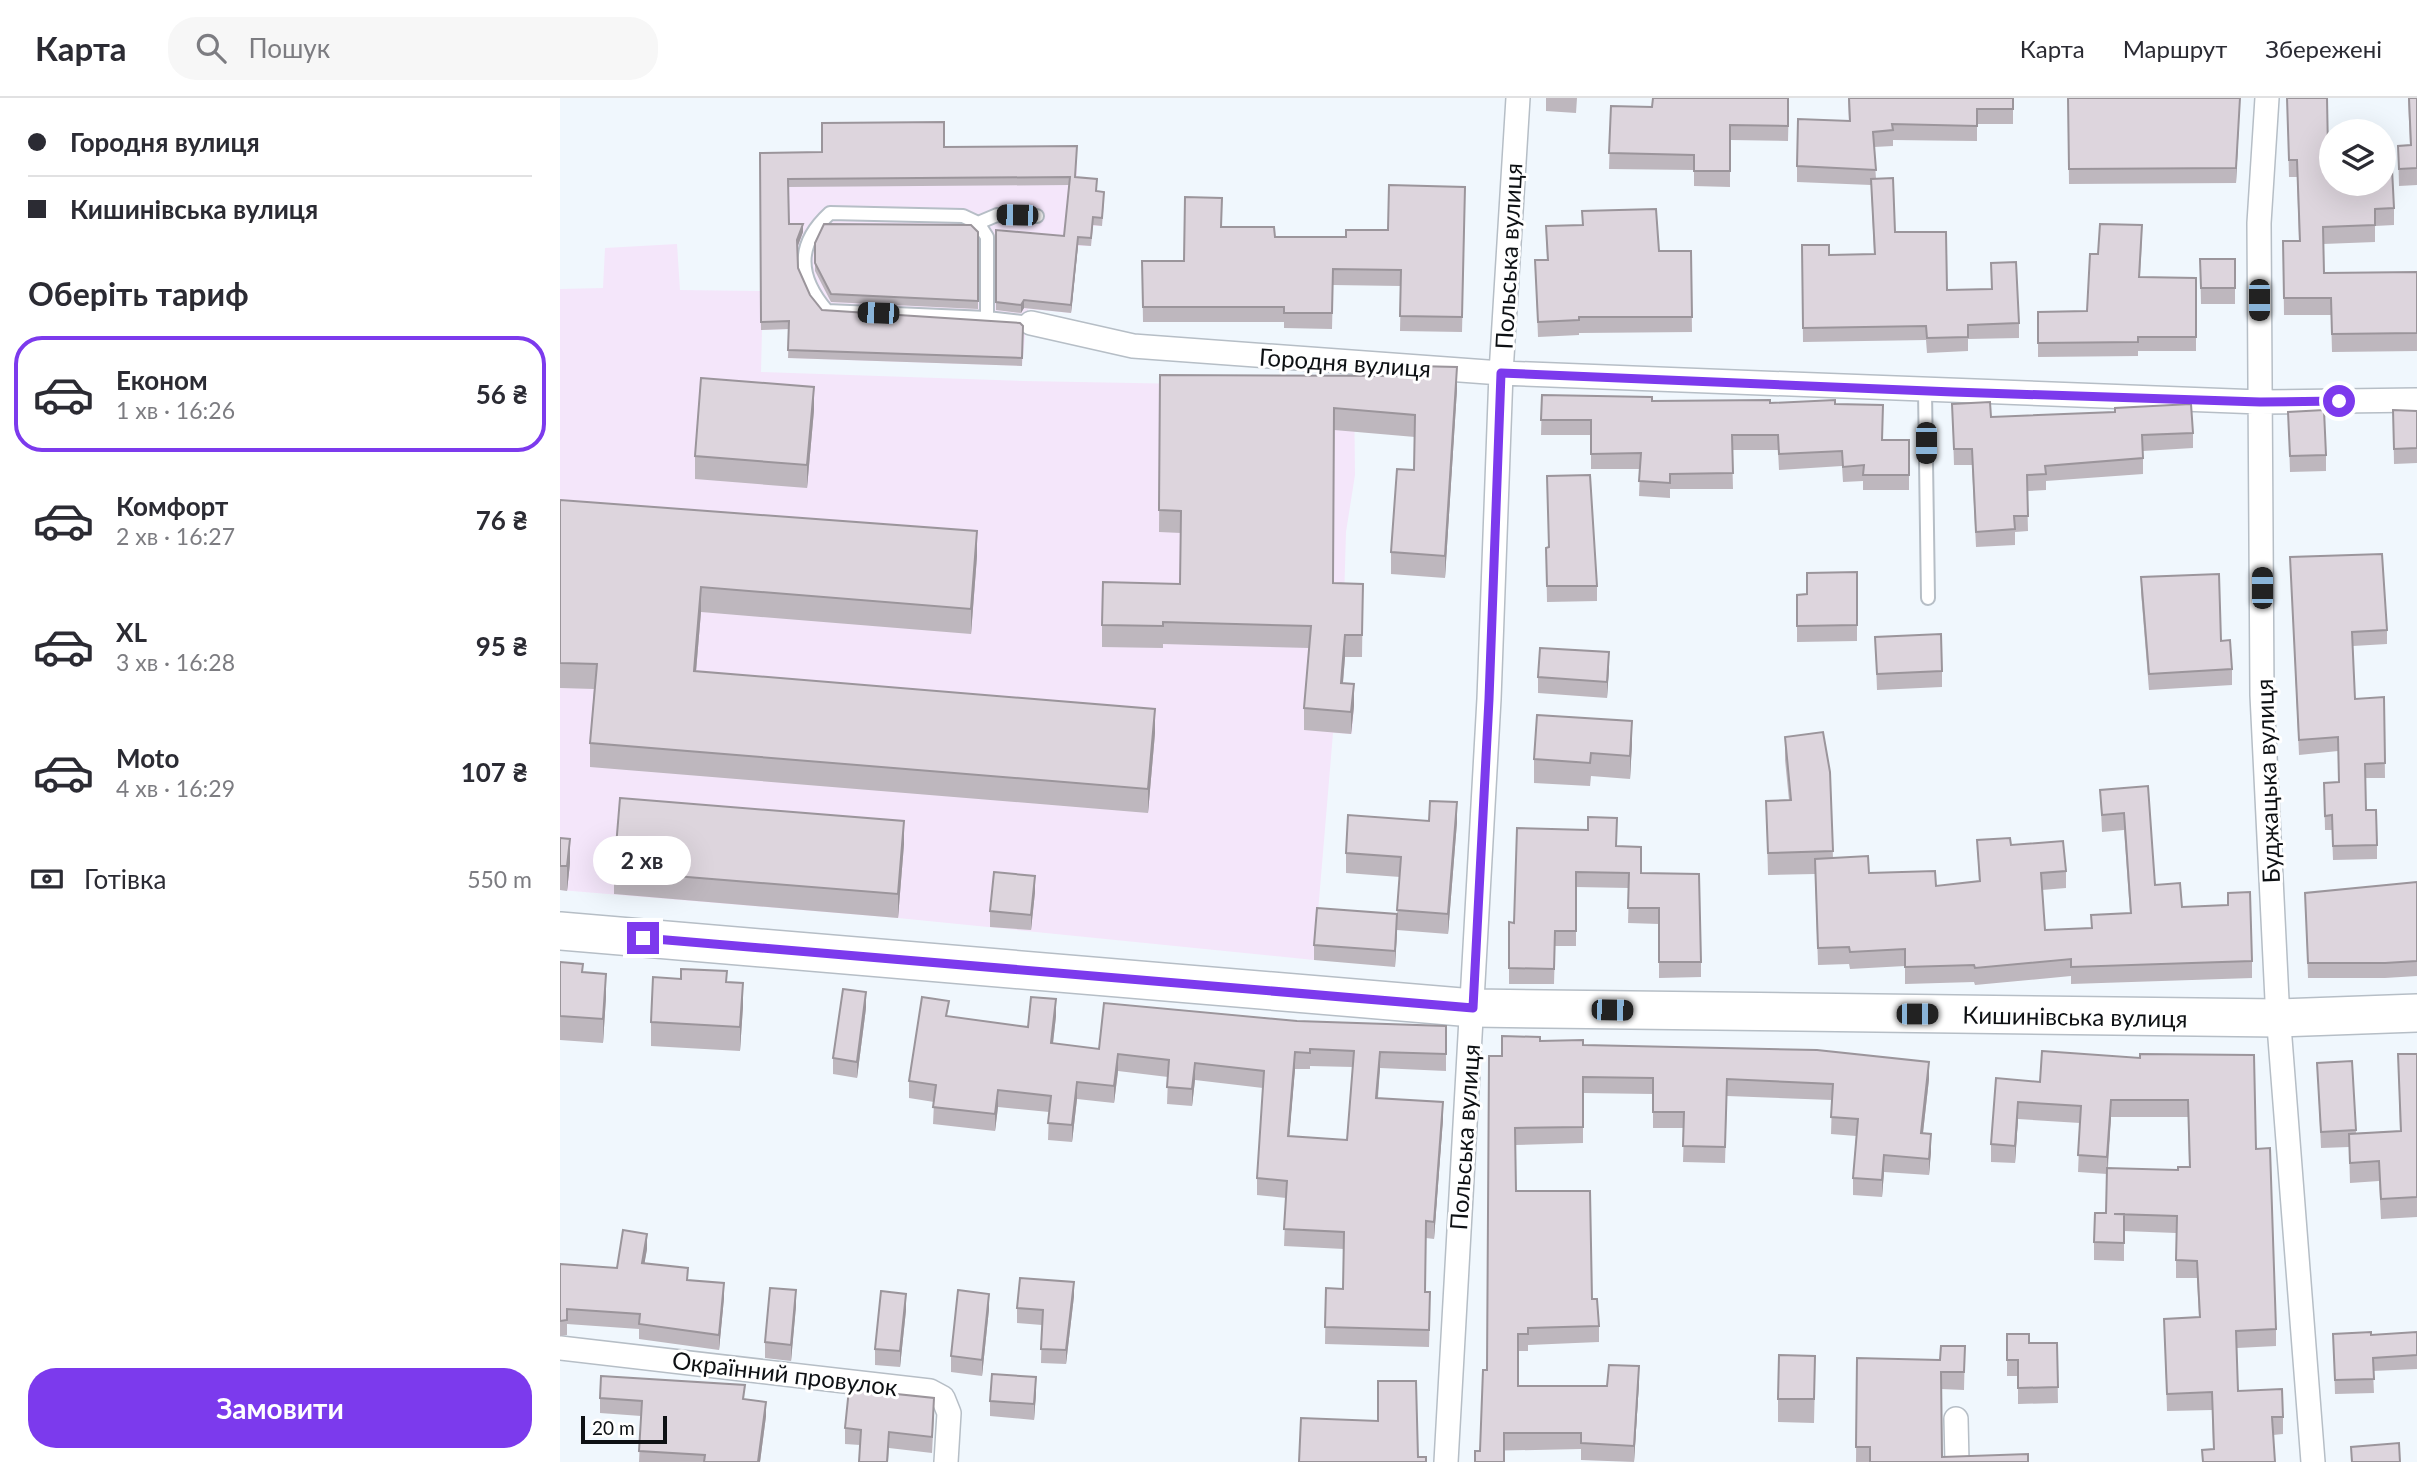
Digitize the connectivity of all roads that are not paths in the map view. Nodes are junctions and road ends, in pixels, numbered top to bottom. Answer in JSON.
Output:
{"nodes":[{"id":1,"x":1518,"y":98,"type":"edge"},
{"id":2,"x":2267,"y":98,"type":"edge"},
{"id":3,"x":1037,"y":215,"type":"dead end"},
{"id":4,"x":978,"y":223,"type":"junction"},
{"id":5,"x":987,"y":318,"type":"junction"},
{"id":6,"x":1031,"y":323,"type":"joint"},
{"id":7,"x":1501,"y":373,"type":"junction"},
{"id":8,"x":1925,"y":391,"type":"junction"},
{"id":9,"x":2417,"y":400,"type":"edge"},
{"id":10,"x":2260,"y":402,"type":"junction"},
{"id":11,"x":1928,"y":598,"type":"dead end"},
{"id":12,"x":560,"y":931,"type":"edge"},
{"id":13,"x":1473,"y":1008,"type":"junction"},
{"id":14,"x":2417,"y":1013,"type":"edge"},
{"id":15,"x":2278,"y":1018,"type":"junction"},
{"id":16,"x":560,"y":1348,"type":"edge"},
{"id":17,"x":1956,"y":1419,"type":"dead end"},
{"id":18,"x":946,"y":1462,"type":"edge"},
{"id":19,"x":1446,"y":1462,"type":"edge"},
{"id":20,"x":1957,"y":1462,"type":"edge"},
{"id":21,"x":2313,"y":1462,"type":"edge"}],
"edges":[{"from":1,"to":7,"type":"street","name":"Польська вулиця"},
{"from":2,"to":10,"type":"street","name":"Буджацька вулиця"},
{"from":3,"to":4,"type":"lane"},
{"from":4,"to":5,"type":"lane"},
{"from":4,"to":5,"type":"lane"},
{"from":5,"to":6,"type":"lane"},
{"from":6,"to":7,"type":"street","name":"Городня вулиця"},
{"from":7,"to":8,"type":"street","name":"Городня вулиця"},
{"from":7,"to":13,"type":"street","name":"Польська вулиця"},
{"from":8,"to":10,"type":"street","name":"Городня вулиця"},
{"from":8,"to":11,"type":"lane"},
{"from":9,"to":10,"type":"street","name":"Городня вулиця"},
{"from":10,"to":15,"type":"street","name":"Буджацька вулиця"},
{"from":12,"to":13,"type":"main road","name":"Кишинівська вулиця"},
{"from":13,"to":15,"type":"main road","name":"Кишинівська вулиця"},
{"from":13,"to":19,"type":"street","name":"Польська вулиця"},
{"from":14,"to":15,"type":"main road","name":"Кишинівська вулиця"},
{"from":15,"to":21,"type":"street","name":"Буджацька вулиця"},
{"from":16,"to":18,"type":"street","name":"Окраїнний провулок"},
{"from":17,"to":20,"type":"street"}]}
